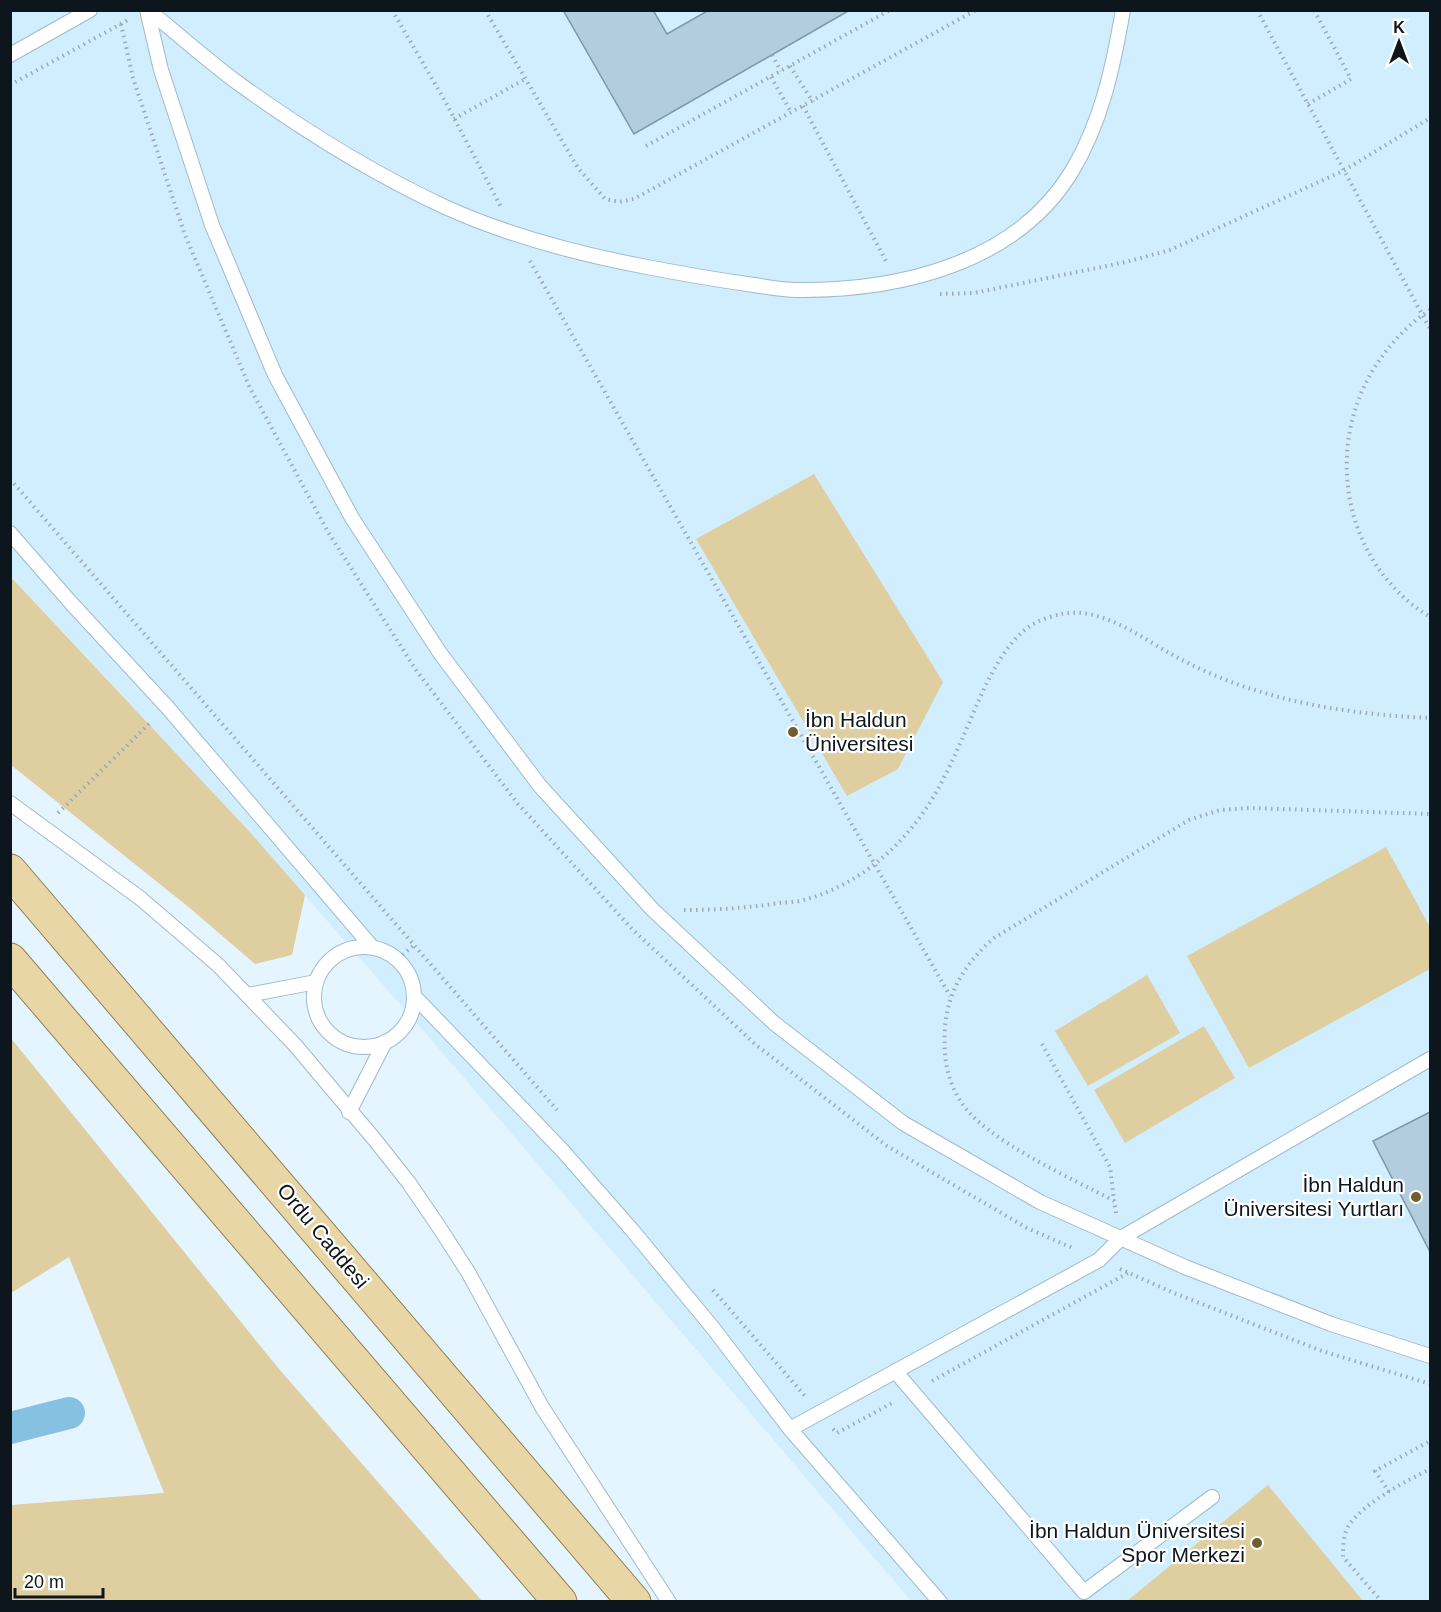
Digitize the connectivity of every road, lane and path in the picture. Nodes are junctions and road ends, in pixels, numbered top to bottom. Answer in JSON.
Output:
{"nodes":[{"id":1,"x":90,"y":10,"type":"edge"},
{"id":2,"x":148,"y":10,"type":"edge"},
{"id":3,"x":392,"y":10,"type":"edge"},
{"id":4,"x":485,"y":10,"type":"edge"},
{"id":5,"x":890,"y":10,"type":"edge"},
{"id":6,"x":976,"y":10,"type":"edge"},
{"id":7,"x":1123,"y":10,"type":"edge"},
{"id":8,"x":1257,"y":10,"type":"edge"},
{"id":9,"x":1314,"y":10,"type":"edge"},
{"id":10,"x":132,"y":18,"type":"dead end"},
{"id":11,"x":121,"y":24,"type":"junction"},
{"id":12,"x":10,"y":55,"type":"edge"},
{"id":13,"x":772,"y":55,"type":"dead end"},
{"id":14,"x":790,"y":66,"type":"junction"},
{"id":15,"x":781,"y":71,"type":"junction"},
{"id":16,"x":771,"y":76,"type":"junction"},
{"id":17,"x":525,"y":78,"type":"junction"},
{"id":18,"x":10,"y":85,"type":"edge"},
{"id":19,"x":813,"y":102,"type":"junction"},
{"id":20,"x":1308,"y":104,"type":"junction"},
{"id":21,"x":802,"y":106,"type":"junction"},
{"id":22,"x":791,"y":112,"type":"junction"},
{"id":23,"x":1431,"y":118,"type":"edge"},
{"id":24,"x":454,"y":119,"type":"junction"},
{"id":25,"x":646,"y":146,"type":"dead end"},
{"id":26,"x":1343,"y":171,"type":"junction"},
{"id":27,"x":516,"y":235,"type":"junction"},
{"id":28,"x":886,"y":260,"type":"dead end"},
{"id":29,"x":897,"y":280,"type":"junction"},
{"id":30,"x":1431,"y":310,"type":"edge"},
{"id":31,"x":1422,"y":315,"type":"junction"},
{"id":32,"x":1431,"y":329,"type":"edge"},
{"id":33,"x":10,"y":479,"type":"edge"},
{"id":34,"x":10,"y":533,"type":"edge"},
{"id":35,"x":1431,"y":617,"type":"edge"},
{"id":36,"x":1431,"y":718,"type":"edge"},
{"id":37,"x":154,"y":720,"type":"dead end"},
{"id":38,"x":10,"y":803,"type":"edge"},
{"id":39,"x":1431,"y":814,"type":"edge"},
{"id":40,"x":53,"y":818,"type":"dead end"},
{"id":41,"x":875,"y":865,"type":"junction"},
{"id":42,"x":10,"y":871,"type":"edge"},
{"id":43,"x":653,"y":910,"type":"junction"},
{"id":44,"x":414,"y":945,"type":"junction"},
{"id":45,"x":372,"y":947,"type":"junction"},
{"id":46,"x":398,"y":959,"type":"junction"},
{"id":47,"x":10,"y":960,"type":"edge"},
{"id":48,"x":316,"y":982,"type":"junction"},
{"id":49,"x":248,"y":995,"type":"junction"},
{"id":50,"x":950,"y":996,"type":"junction"},
{"id":51,"x":415,"y":997,"type":"junction"},
{"id":52,"x":385,"y":1042,"type":"junction"},
{"id":53,"x":1042,"y":1044,"type":"dead end"},
{"id":54,"x":1431,"y":1059,"type":"edge"},
{"id":55,"x":349,"y":1112,"type":"junction"},
{"id":56,"x":562,"y":1116,"type":"dead end"},
{"id":57,"x":1114,"y":1201,"type":"junction"},
{"id":58,"x":1121,"y":1238,"type":"junction"},
{"id":59,"x":1099,"y":1260,"type":"junction"},
{"id":60,"x":1128,"y":1273,"type":"junction"},
{"id":61,"x":710,"y":1287,"type":"dead end"},
{"id":62,"x":1431,"y":1356,"type":"edge"},
{"id":63,"x":895,"y":1371,"type":"junction"},
{"id":64,"x":1431,"y":1384,"type":"edge"},
{"id":65,"x":913,"y":1391,"type":"junction"},
{"id":66,"x":820,"y":1413,"type":"junction"},
{"id":67,"x":790,"y":1429,"type":"junction"},
{"id":68,"x":1431,"y":1442,"type":"edge"},
{"id":69,"x":1431,"y":1469,"type":"edge"},
{"id":70,"x":1389,"y":1492,"type":"junction"},
{"id":71,"x":1212,"y":1497,"type":"dead end"},
{"id":72,"x":560,"y":1602,"type":"edge"},
{"id":73,"x":634,"y":1602,"type":"edge"},
{"id":74,"x":669,"y":1602,"type":"edge"},
{"id":75,"x":940,"y":1602,"type":"edge"},
{"id":76,"x":1382,"y":1602,"type":"edge"}],
"edges":[{"from":1,"to":12,"type":"lane"},
{"from":2,"to":27,"type":"lane"},
{"from":2,"to":43,"type":"lane"},
{"from":3,"to":24,"type":"path"},
{"from":4,"to":17,"type":"path"},
{"from":5,"to":14,"type":"path"},
{"from":6,"to":19,"type":"path"},
{"from":7,"to":29,"type":"lane"},
{"from":8,"to":20,"type":"path"},
{"from":9,"to":20,"type":"path"},
{"from":10,"to":11,"type":"path"},
{"from":11,"to":18,"type":"path"},
{"from":11,"to":59,"type":"path"},
{"from":13,"to":15,"type":"path"},
{"from":14,"to":15,"type":"path"},
{"from":14,"to":19,"type":"path"},
{"from":15,"to":16,"type":"path"},
{"from":16,"to":22,"type":"path"},
{"from":16,"to":25,"type":"path"},
{"from":17,"to":22,"type":"path"},
{"from":17,"to":24,"type":"path"},
{"from":19,"to":21,"type":"path"},
{"from":20,"to":26,"type":"path"},
{"from":21,"to":22,"type":"path"},
{"from":21,"to":28,"type":"path"},
{"from":23,"to":26,"type":"path"},
{"from":24,"to":27,"type":"path"},
{"from":26,"to":29,"type":"path"},
{"from":26,"to":31,"type":"path"},
{"from":27,"to":29,"type":"lane"},
{"from":27,"to":41,"type":"path"},
{"from":30,"to":31,"type":"path"},
{"from":31,"to":32,"type":"path"},
{"from":31,"to":35,"type":"path"},
{"from":33,"to":44,"type":"path"},
{"from":34,"to":45,"type":"lane"},
{"from":36,"to":41,"type":"path"},
{"from":37,"to":40,"type":"path"},
{"from":38,"to":49,"type":"lane"},
{"from":39,"to":50,"type":"path"},
{"from":41,"to":43,"type":"path"},
{"from":41,"to":50,"type":"path"},
{"from":42,"to":73,"type":"main road","name":"Ordu Caddesi"},
{"from":43,"to":58,"type":"lane"},
{"from":44,"to":46,"type":"path"},
{"from":44,"to":56,"type":"path"},
{"from":45,"to":46,"type":"lane"},
{"from":45,"to":48,"type":"lane"},
{"from":46,"to":51,"type":"lane"},
{"from":47,"to":72,"type":"main road"},
{"from":48,"to":49,"type":"lane"},
{"from":48,"to":52,"type":"lane"},
{"from":49,"to":55,"type":"lane"},
{"from":50,"to":57,"type":"path"},
{"from":51,"to":52,"type":"lane"},
{"from":51,"to":67,"type":"lane"},
{"from":52,"to":55,"type":"lane"},
{"from":53,"to":57,"type":"path"},
{"from":54,"to":58,"type":"lane"},
{"from":55,"to":74,"type":"lane"},
{"from":57,"to":58,"type":"path"},
{"from":58,"to":59,"type":"lane"},
{"from":58,"to":62,"type":"lane"},
{"from":59,"to":60,"type":"path"},
{"from":59,"to":63,"type":"lane"},
{"from":60,"to":64,"type":"path"},
{"from":60,"to":65,"type":"path"},
{"from":61,"to":66,"type":"path"},
{"from":63,"to":65,"type":"lane"},
{"from":63,"to":66,"type":"lane"},
{"from":65,"to":66,"type":"path"},
{"from":65,"to":71,"type":"lane"},
{"from":66,"to":67,"type":"lane"},
{"from":67,"to":75,"type":"lane"},
{"from":68,"to":70,"type":"path"},
{"from":69,"to":70,"type":"path"},
{"from":70,"to":76,"type":"path"}]}
